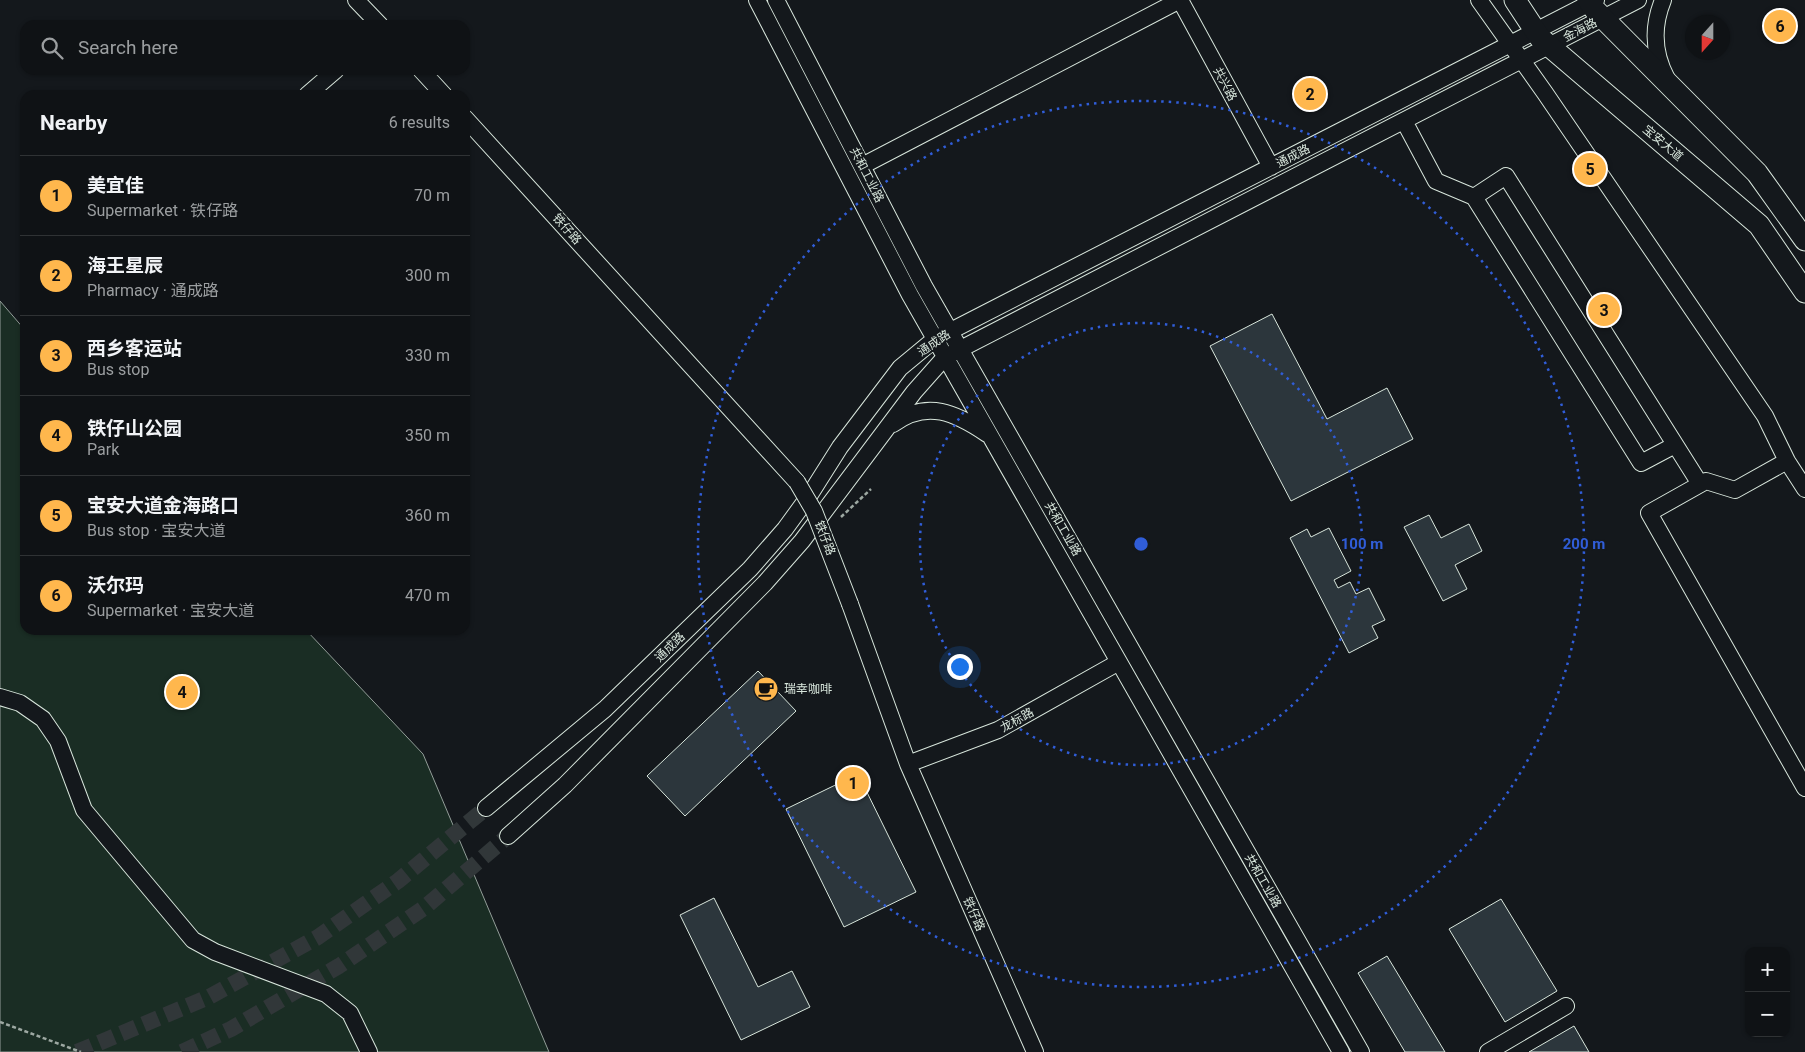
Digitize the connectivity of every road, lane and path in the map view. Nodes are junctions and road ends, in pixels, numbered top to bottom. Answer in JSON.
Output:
{"nodes":[{"id":1,"x":356,"y":0,"type":"edge"},
{"id":2,"x":757,"y":0,"type":"edge"},
{"id":3,"x":776,"y":0,"type":"edge"},
{"id":4,"x":1180,"y":0,"type":"edge"},
{"id":5,"x":1480,"y":0,"type":"edge"},
{"id":6,"x":1515,"y":0,"type":"edge"},
{"id":7,"x":1638,"y":0,"type":"edge"},
{"id":8,"x":1663,"y":0,"type":"edge"},
{"id":9,"x":1594,"y":5,"type":"edge"},
{"id":10,"x":375,"y":20,"type":"edge"},
{"id":11,"x":1542,"y":39,"type":"junction"},
{"id":12,"x":1510,"y":44,"type":"junction"},
{"id":13,"x":1522,"y":60,"type":"junction"},
{"id":14,"x":330,"y":75,"type":"edge"},
{"id":15,"x":426,"y":75,"type":"edge"},
{"id":16,"x":1674,"y":89,"type":"junction"},
{"id":17,"x":313,"y":90,"type":"edge"},
{"id":18,"x":439,"y":90,"type":"edge"},
{"id":19,"x":1404,"y":121,"type":"junction"},
{"id":20,"x":470,"y":123,"type":"edge"},
{"id":21,"x":862,"y":166,"type":"junction"},
{"id":22,"x":1271,"y":167,"type":"junction"},
{"id":23,"x":1474,"y":196,"type":"junction"},
{"id":24,"x":1805,"y":240,"type":"edge"},
{"id":25,"x":1805,"y":292,"type":"edge"},
{"id":26,"x":950,"y":332,"type":"junction"},
{"id":27,"x":935,"y":339,"type":"junction"},
{"id":28,"x":960,"y":349,"type":"junction"},
{"id":29,"x":945,"y":357,"type":"junction"},
{"id":30,"x":885,"y":430,"type":"junction"},
{"id":31,"x":990,"y":436,"type":"junction"},
{"id":32,"x":1676,"y":445,"type":"junction"},
{"id":33,"x":1787,"y":461,"type":"junction"},
{"id":34,"x":1700,"y":484,"type":"junction"},
{"id":35,"x":871,"y":489,"type":"dead end"},
{"id":36,"x":1805,"y":489,"type":"edge"},
{"id":37,"x":823,"y":534,"type":"junction"},
{"id":38,"x":1119,"y":662,"type":"junction"},
{"id":39,"x":0,"y":697,"type":"edge"},
{"id":40,"x":908,"y":764,"type":"junction"},
{"id":41,"x":1805,"y":788,"type":"edge"},
{"id":42,"x":486,"y":808,"type":"tunnel mouth"},
{"id":43,"x":508,"y":836,"type":"tunnel mouth"},
{"id":44,"x":1566,"y":1006,"type":"dead end"},
{"id":45,"x":0,"y":1022,"type":"edge"},
{"id":46,"x":81,"y":1052,"type":"edge"},
{"id":47,"x":369,"y":1052,"type":"edge"},
{"id":48,"x":1035,"y":1052,"type":"edge"},
{"id":49,"x":1341,"y":1052,"type":"edge"},
{"id":50,"x":1361,"y":1052,"type":"edge"},
{"id":51,"x":1488,"y":1052,"type":"edge"}],
"edges":[{"from":1,"to":10,"type":"street"},
{"from":2,"to":27,"type":"street","name":"共和工业路"},
{"from":3,"to":21,"type":"street","name":"共和工业路"},
{"from":4,"to":21,"type":"street"},
{"from":4,"to":22,"type":"street","name":"共兴路"},
{"from":5,"to":12,"type":"street"},
{"from":6,"to":11,"type":"main road","name":"宝安大道"},
{"from":7,"to":9,"type":"street","name":"金海路"},
{"from":8,"to":16,"type":"street"},
{"from":9,"to":11,"type":"street","name":"金海路"},
{"from":9,"to":16,"type":"main road"},
{"from":11,"to":12,"type":"street","name":"金海路"},
{"from":11,"to":13,"type":"street","name":"金海路"},
{"from":11,"to":25,"type":"main road","name":"宝安大道"},
{"from":12,"to":13,"type":"street"},
{"from":12,"to":22,"type":"street","name":"通成路"},
{"from":13,"to":19,"type":"street","name":"通成路"},
{"from":13,"to":33,"type":"street"},
{"from":14,"to":17,"type":"street"},
{"from":15,"to":18,"type":"street"},
{"from":16,"to":24,"type":"main road"},
{"from":19,"to":23,"type":"street"},
{"from":19,"to":28,"type":"street","name":"通成路"},
{"from":20,"to":37,"type":"street","name":"铁仔路","bridge":true},
{"from":21,"to":26,"type":"street","name":"共和工业路"},
{"from":22,"to":26,"type":"street","name":"通成路"},
{"from":23,"to":32,"type":"street"},
{"from":23,"to":32,"type":"street"},
{"from":26,"to":27,"type":"street","name":"通成路"},
{"from":26,"to":28,"type":"street","name":"共和工业路"},
{"from":27,"to":29,"type":"street","name":"共和工业路"},
{"from":27,"to":42,"type":"street","name":"通成路"},
{"from":28,"to":29,"type":"street","name":"通成路"},
{"from":28,"to":50,"type":"street","name":"共和工业路"},
{"from":29,"to":30,"type":"street","name":"通成路"},
{"from":29,"to":31,"type":"street","name":"共和工业路"},
{"from":30,"to":31,"type":"street"},
{"from":30,"to":43,"type":"street","name":"通成路"},
{"from":31,"to":38,"type":"street","name":"共和工业路"},
{"from":32,"to":34,"type":"street"},
{"from":33,"to":34,"type":"street"},
{"from":33,"to":36,"type":"street"},
{"from":34,"to":41,"type":"street"},
{"from":35,"to":37,"type":"path"},
{"from":37,"to":40,"type":"street","name":"铁仔路","bridge":true},
{"from":38,"to":40,"type":"street","name":"龙标路"},
{"from":38,"to":49,"type":"street","name":"共和工业路"},
{"from":39,"to":47,"type":"street"},
{"from":40,"to":48,"type":"street","name":"铁仔路"},
{"from":44,"to":51,"type":"street"},
{"from":45,"to":46,"type":"path"}]}
